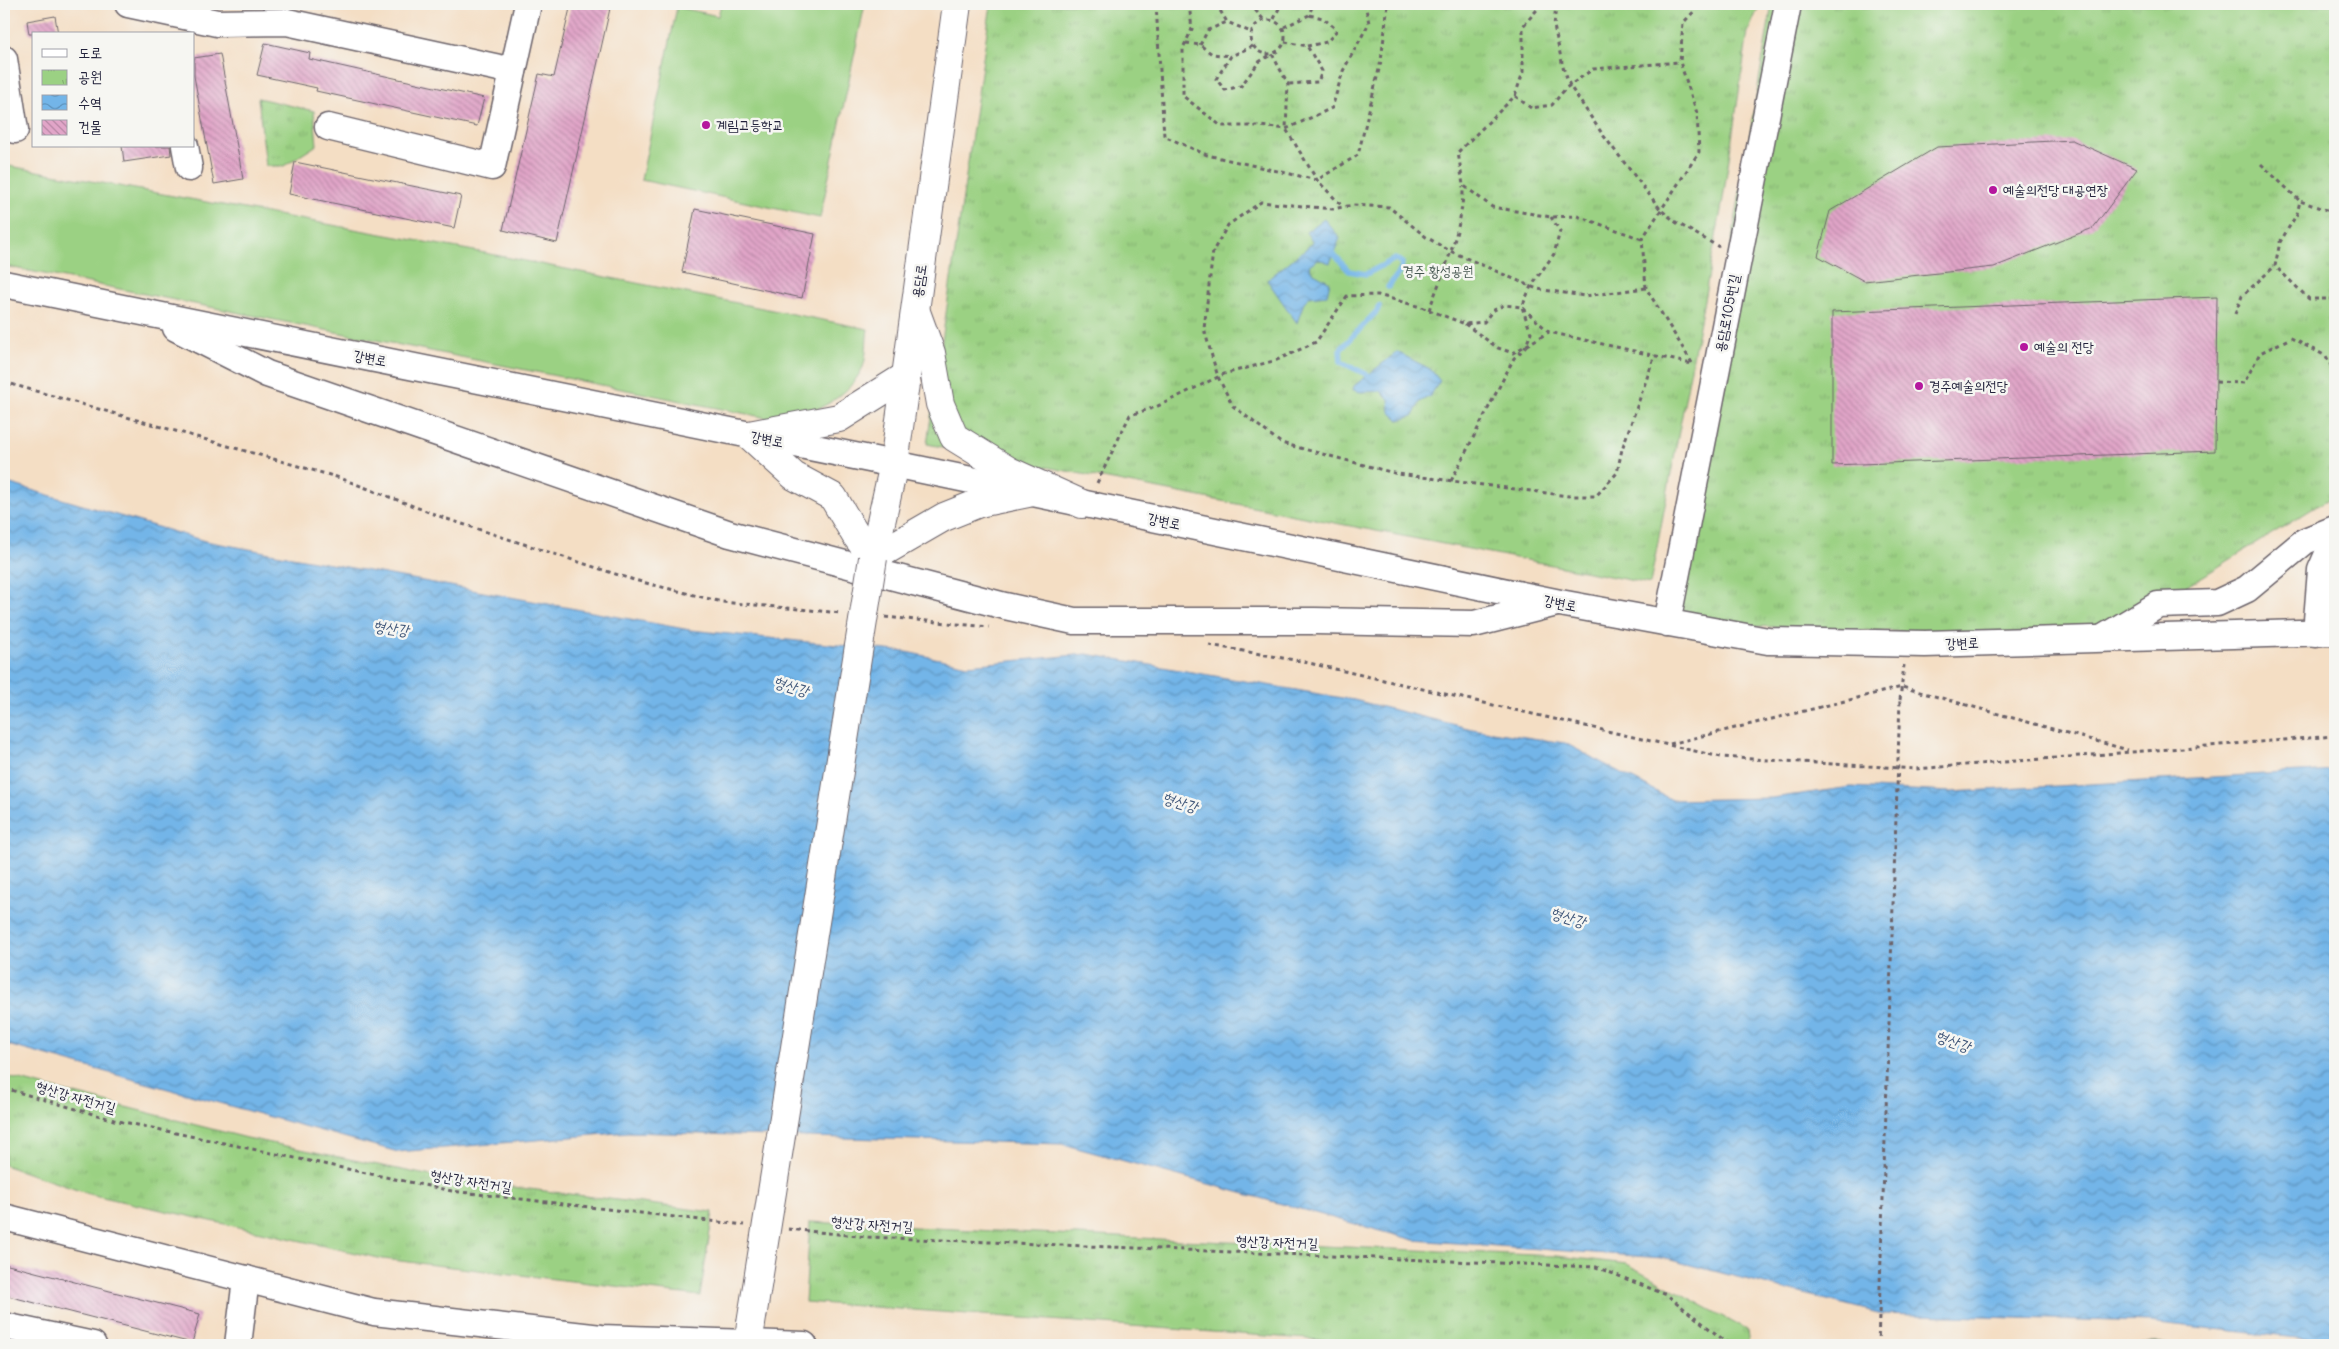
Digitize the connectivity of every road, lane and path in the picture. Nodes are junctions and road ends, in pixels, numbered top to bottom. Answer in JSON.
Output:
{"nodes":[{"id":1,"x":128,"y":4,"type":"edge"},
{"id":2,"x":528,"y":4,"type":"edge"},
{"id":3,"x":957,"y":4,"type":"edge"},
{"id":4,"x":1156,"y":4,"type":"edge"},
{"id":5,"x":1189,"y":4,"type":"edge"},
{"id":6,"x":1216,"y":4,"type":"edge"},
{"id":7,"x":1250,"y":4,"type":"edge"},
{"id":8,"x":1281,"y":4,"type":"edge"},
{"id":9,"x":1313,"y":4,"type":"edge"},
{"id":10,"x":1365,"y":4,"type":"edge"},
{"id":11,"x":1388,"y":4,"type":"edge"},
{"id":12,"x":1542,"y":4,"type":"edge"},
{"id":13,"x":1556,"y":4,"type":"edge"},
{"id":14,"x":1701,"y":4,"type":"edge"},
{"id":15,"x":1788,"y":4,"type":"edge"},
{"id":16,"x":205,"y":12,"type":"edge"},
{"id":17,"x":291,"y":13,"type":"edge"},
{"id":18,"x":1309,"y":15,"type":"junction"},
{"id":19,"x":1263,"y":19,"type":"junction"},
{"id":20,"x":1274,"y":19,"type":"junction"},
{"id":21,"x":163,"y":22,"type":"edge"},
{"id":22,"x":1227,"y":22,"type":"junction"},
{"id":23,"x":1284,"y":28,"type":"junction"},
{"id":24,"x":1251,"y":32,"type":"junction"},
{"id":25,"x":1285,"y":42,"type":"junction"},
{"id":26,"x":1186,"y":44,"type":"junction"},
{"id":27,"x":1200,"y":45,"type":"junction"},
{"id":28,"x":1252,"y":46,"type":"junction"},
{"id":29,"x":1307,"y":46,"type":"junction"},
{"id":30,"x":1272,"y":54,"type":"junction"},
{"id":31,"x":1231,"y":56,"type":"junction"},
{"id":32,"x":4,"y":59,"type":"edge"},
{"id":33,"x":1680,"y":62,"type":"junction"},
{"id":34,"x":513,"y":72,"type":"junction"},
{"id":35,"x":1288,"y":84,"type":"junction"},
{"id":36,"x":1570,"y":86,"type":"junction"},
{"id":37,"x":1515,"y":96,"type":"junction"},
{"id":38,"x":328,"y":127,"type":"dead end"},
{"id":39,"x":1286,"y":129,"type":"junction"},
{"id":40,"x":15,"y":130,"type":"dead end"},
{"id":41,"x":2261,"y":164,"type":"dead end"},
{"id":42,"x":1318,"y":180,"type":"junction"},
{"id":43,"x":1463,"y":186,"type":"junction"},
{"id":44,"x":2300,"y":201,"type":"junction"},
{"id":45,"x":1343,"y":207,"type":"junction"},
{"id":46,"x":1661,"y":210,"type":"junction"},
{"id":47,"x":2335,"y":213,"type":"edge"},
{"id":48,"x":1551,"y":217,"type":"junction"},
{"id":49,"x":1642,"y":239,"type":"junction"},
{"id":50,"x":1450,"y":250,"type":"junction"},
{"id":51,"x":1739,"y":251,"type":"junction"},
{"id":52,"x":2275,"y":266,"type":"junction"},
{"id":53,"x":4,"y":284,"type":"edge"},
{"id":54,"x":1531,"y":286,"type":"junction"},
{"id":55,"x":1646,"y":288,"type":"junction"},
{"id":56,"x":2335,"y":299,"type":"edge"},
{"id":57,"x":1522,"y":307,"type":"junction"},
{"id":58,"x":915,"y":309,"type":"junction"},
{"id":59,"x":1429,"y":310,"type":"junction"},
{"id":60,"x":144,"y":312,"type":"junction"},
{"id":61,"x":2236,"y":314,"type":"dead end"},
{"id":62,"x":1465,"y":324,"type":"junction"},
{"id":63,"x":1549,"y":332,"type":"junction"},
{"id":64,"x":1525,"y":348,"type":"junction"},
{"id":65,"x":1655,"y":355,"type":"junction"},
{"id":66,"x":1704,"y":366,"type":"junction"},
{"id":67,"x":2335,"y":373,"type":"edge"},
{"id":68,"x":906,"y":376,"type":"junction"},
{"id":69,"x":1218,"y":377,"type":"junction"},
{"id":70,"x":2216,"y":382,"type":"dead end"},
{"id":71,"x":749,"y":435,"type":"junction"},
{"id":72,"x":894,"y":464,"type":"junction"},
{"id":73,"x":1451,"y":481,"type":"junction"},
{"id":74,"x":1028,"y":493,"type":"junction"},
{"id":75,"x":1087,"y":505,"type":"junction"},
{"id":76,"x":2335,"y":529,"type":"edge"},
{"id":77,"x":2335,"y":538,"type":"edge"},
{"id":78,"x":873,"y":558,"type":"junction"},
{"id":79,"x":1560,"y":602,"type":"junction"},
{"id":80,"x":1667,"y":623,"type":"junction"},
{"id":81,"x":2326,"y":632,"type":"edge"},
{"id":82,"x":2101,"y":639,"type":"junction"},
{"id":83,"x":1907,"y":644,"type":"junction"},
{"id":84,"x":1902,"y":687,"type":"junction"},
{"id":85,"x":1669,"y":744,"type":"dead end"},
{"id":86,"x":2131,"y":751,"type":"dead end"},
{"id":87,"x":4,"y":1088,"type":"edge"},
{"id":88,"x":4,"y":1217,"type":"edge"},
{"id":89,"x":748,"y":1225,"type":"dead end"},
{"id":90,"x":778,"y":1228,"type":"dead end"},
{"id":91,"x":246,"y":1279,"type":"junction"},
{"id":92,"x":4,"y":1326,"type":"edge"},
{"id":93,"x":749,"y":1337,"type":"edge"},
{"id":94,"x":563,"y":1340,"type":"edge"},
{"id":95,"x":90,"y":1345,"type":"edge"},
{"id":96,"x":238,"y":1345,"type":"edge"},
{"id":97,"x":804,"y":1345,"type":"edge"},
{"id":98,"x":1730,"y":1345,"type":"edge"},
{"id":99,"x":1878,"y":1345,"type":"edge"}],
"edges":[{"from":1,"to":21,"type":"street"},
{"from":2,"to":34,"type":"street"},
{"from":3,"to":58,"type":"main road","name":"용담로"},
{"from":4,"to":42,"type":"path"},
{"from":5,"to":26,"type":"path"},
{"from":6,"to":22,"type":"path"},
{"from":7,"to":19,"type":"path"},
{"from":8,"to":20,"type":"path"},
{"from":9,"to":18,"type":"path"},
{"from":10,"to":39,"type":"path"},
{"from":11,"to":42,"type":"path"},
{"from":12,"to":37,"type":"path"},
{"from":13,"to":36,"type":"path"},
{"from":14,"to":33,"type":"path"},
{"from":15,"to":51,"type":"street","name":"용담로105번길"},
{"from":16,"to":17,"type":"street"},
{"from":16,"to":21,"type":"street"},
{"from":17,"to":34,"type":"street"},
{"from":18,"to":23,"type":"path"},
{"from":18,"to":29,"type":"path"},
{"from":19,"to":20,"type":"path"},
{"from":19,"to":24,"type":"path"},
{"from":20,"to":23,"type":"path"},
{"from":22,"to":24,"type":"path"},
{"from":22,"to":27,"type":"path"},
{"from":23,"to":25,"type":"path"},
{"from":24,"to":28,"type":"path"},
{"from":25,"to":29,"type":"path"},
{"from":25,"to":30,"type":"path"},
{"from":26,"to":27,"type":"path"},
{"from":26,"to":39,"type":"path"},
{"from":27,"to":31,"type":"path"},
{"from":28,"to":30,"type":"path"},
{"from":28,"to":31,"type":"path"},
{"from":29,"to":35,"type":"path"},
{"from":30,"to":31,"type":"path"},
{"from":30,"to":35,"type":"path"},
{"from":32,"to":40,"type":"street"},
{"from":33,"to":36,"type":"path"},
{"from":33,"to":46,"type":"path"},
{"from":34,"to":38,"type":"street"},
{"from":35,"to":39,"type":"path"},
{"from":36,"to":37,"type":"path"},
{"from":36,"to":46,"type":"path"},
{"from":37,"to":43,"type":"path"},
{"from":39,"to":42,"type":"path"},
{"from":41,"to":44,"type":"path"},
{"from":42,"to":45,"type":"path"},
{"from":43,"to":48,"type":"path"},
{"from":43,"to":50,"type":"path"},
{"from":44,"to":47,"type":"path"},
{"from":44,"to":52,"type":"path"},
{"from":45,"to":50,"type":"path"},
{"from":45,"to":69,"type":"path"},
{"from":46,"to":49,"type":"path"},
{"from":46,"to":51,"type":"path"},
{"from":48,"to":49,"type":"path"},
{"from":48,"to":54,"type":"path"},
{"from":49,"to":55,"type":"path"},
{"from":50,"to":54,"type":"path"},
{"from":50,"to":59,"type":"path"},
{"from":51,"to":66,"type":"street","name":"용담로105번길"},
{"from":52,"to":56,"type":"path"},
{"from":52,"to":61,"type":"path"},
{"from":53,"to":60,"type":"street","name":"강변로"},
{"from":54,"to":55,"type":"path"},
{"from":54,"to":57,"type":"path"},
{"from":55,"to":66,"type":"path"},
{"from":57,"to":62,"type":"path"},
{"from":57,"to":63,"type":"path"},
{"from":57,"to":64,"type":"path"},
{"from":58,"to":68,"type":"main road","name":"용담로"},
{"from":58,"to":75,"type":"main road"},
{"from":59,"to":62,"type":"path"},
{"from":59,"to":69,"type":"path"},
{"from":60,"to":71,"type":"street","name":"강변로"},
{"from":60,"to":79,"type":"street"},
{"from":62,"to":64,"type":"path"},
{"from":63,"to":64,"type":"path"},
{"from":63,"to":65,"type":"path"},
{"from":64,"to":73,"type":"path"},
{"from":65,"to":66,"type":"path"},
{"from":65,"to":73,"type":"path"},
{"from":66,"to":80,"type":"street","name":"용담로105번길"},
{"from":67,"to":70,"type":"path"},
{"from":68,"to":71,"type":"main road"},
{"from":68,"to":72,"type":"main road","name":"용담로"},
{"from":69,"to":73,"type":"path"},
{"from":69,"to":75,"type":"path"},
{"from":71,"to":72,"type":"street","name":"강변로"},
{"from":71,"to":78,"type":"main road"},
{"from":72,"to":74,"type":"street","name":"강변로"},
{"from":72,"to":78,"type":"main road","name":"용담로"},
{"from":74,"to":75,"type":"street","name":"강변로"},
{"from":74,"to":78,"type":"main road"},
{"from":75,"to":79,"type":"street","name":"강변로"},
{"from":76,"to":82,"type":"street"},
{"from":77,"to":81,"type":"street"},
{"from":78,"to":93,"type":"main road","name":"용담로","bridge":true},
{"from":79,"to":80,"type":"street","name":"강변로"},
{"from":80,"to":83,"type":"street","name":"강변로"},
{"from":81,"to":82,"type":"street","name":"강변로"},
{"from":82,"to":83,"type":"street","name":"강변로"},
{"from":83,"to":84,"type":"path"},
{"from":84,"to":85,"type":"path"},
{"from":84,"to":86,"type":"path"},
{"from":84,"to":99,"type":"path","bridge":true},
{"from":87,"to":89,"type":"path","name":"형산강 자전거길"},
{"from":88,"to":91,"type":"street"},
{"from":90,"to":98,"type":"path","name":"형산강 자전거길"},
{"from":91,"to":94,"type":"street"},
{"from":91,"to":96,"type":"street"},
{"from":92,"to":95,"type":"street"},
{"from":93,"to":94,"type":"street"},
{"from":93,"to":97,"type":"street"}]}
